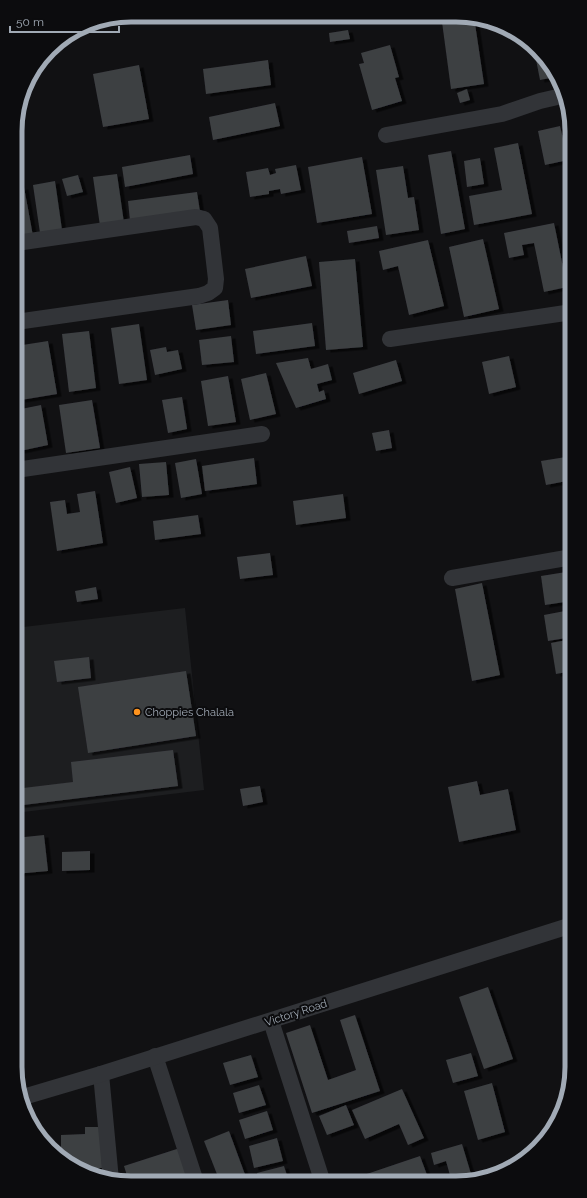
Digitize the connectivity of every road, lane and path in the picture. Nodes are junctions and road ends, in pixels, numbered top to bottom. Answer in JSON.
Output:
{"nodes":[{"id":1,"x":559,"y":97,"type":"edge"},
{"id":2,"x":386,"y":135,"type":"dead end"},
{"id":3,"x":22,"y":242,"type":"edge"},
{"id":4,"x":565,"y":313,"type":"edge"},
{"id":5,"x":22,"y":321,"type":"edge"},
{"id":6,"x":390,"y":339,"type":"dead end"},
{"id":7,"x":262,"y":434,"type":"dead end"},
{"id":8,"x":22,"y":469,"type":"edge"},
{"id":9,"x":565,"y":558,"type":"edge"},
{"id":10,"x":452,"y":578,"type":"dead end"},
{"id":11,"x":565,"y":927,"type":"edge"},
{"id":12,"x":271,"y":1021,"type":"junction"},
{"id":13,"x":156,"y":1056,"type":"junction"},
{"id":14,"x":101,"y":1074,"type":"junction"},
{"id":15,"x":26,"y":1096,"type":"edge"},
{"id":16,"x":110,"y":1174,"type":"edge"},
{"id":17,"x":194,"y":1176,"type":"edge"},
{"id":18,"x":321,"y":1176,"type":"edge"}],
"edges":[{"from":1,"to":2,"type":"street"},
{"from":3,"to":5,"type":"street"},
{"from":4,"to":6,"type":"street"},
{"from":7,"to":8,"type":"street"},
{"from":9,"to":10,"type":"street"},
{"from":11,"to":12,"type":"street","name":"Victory Road"},
{"from":12,"to":13,"type":"street","name":"Victory Road"},
{"from":12,"to":18,"type":"street"},
{"from":13,"to":14,"type":"street","name":"Victory Road"},
{"from":13,"to":17,"type":"street"},
{"from":14,"to":15,"type":"street","name":"Victory Road"},
{"from":14,"to":16,"type":"street"}]}
